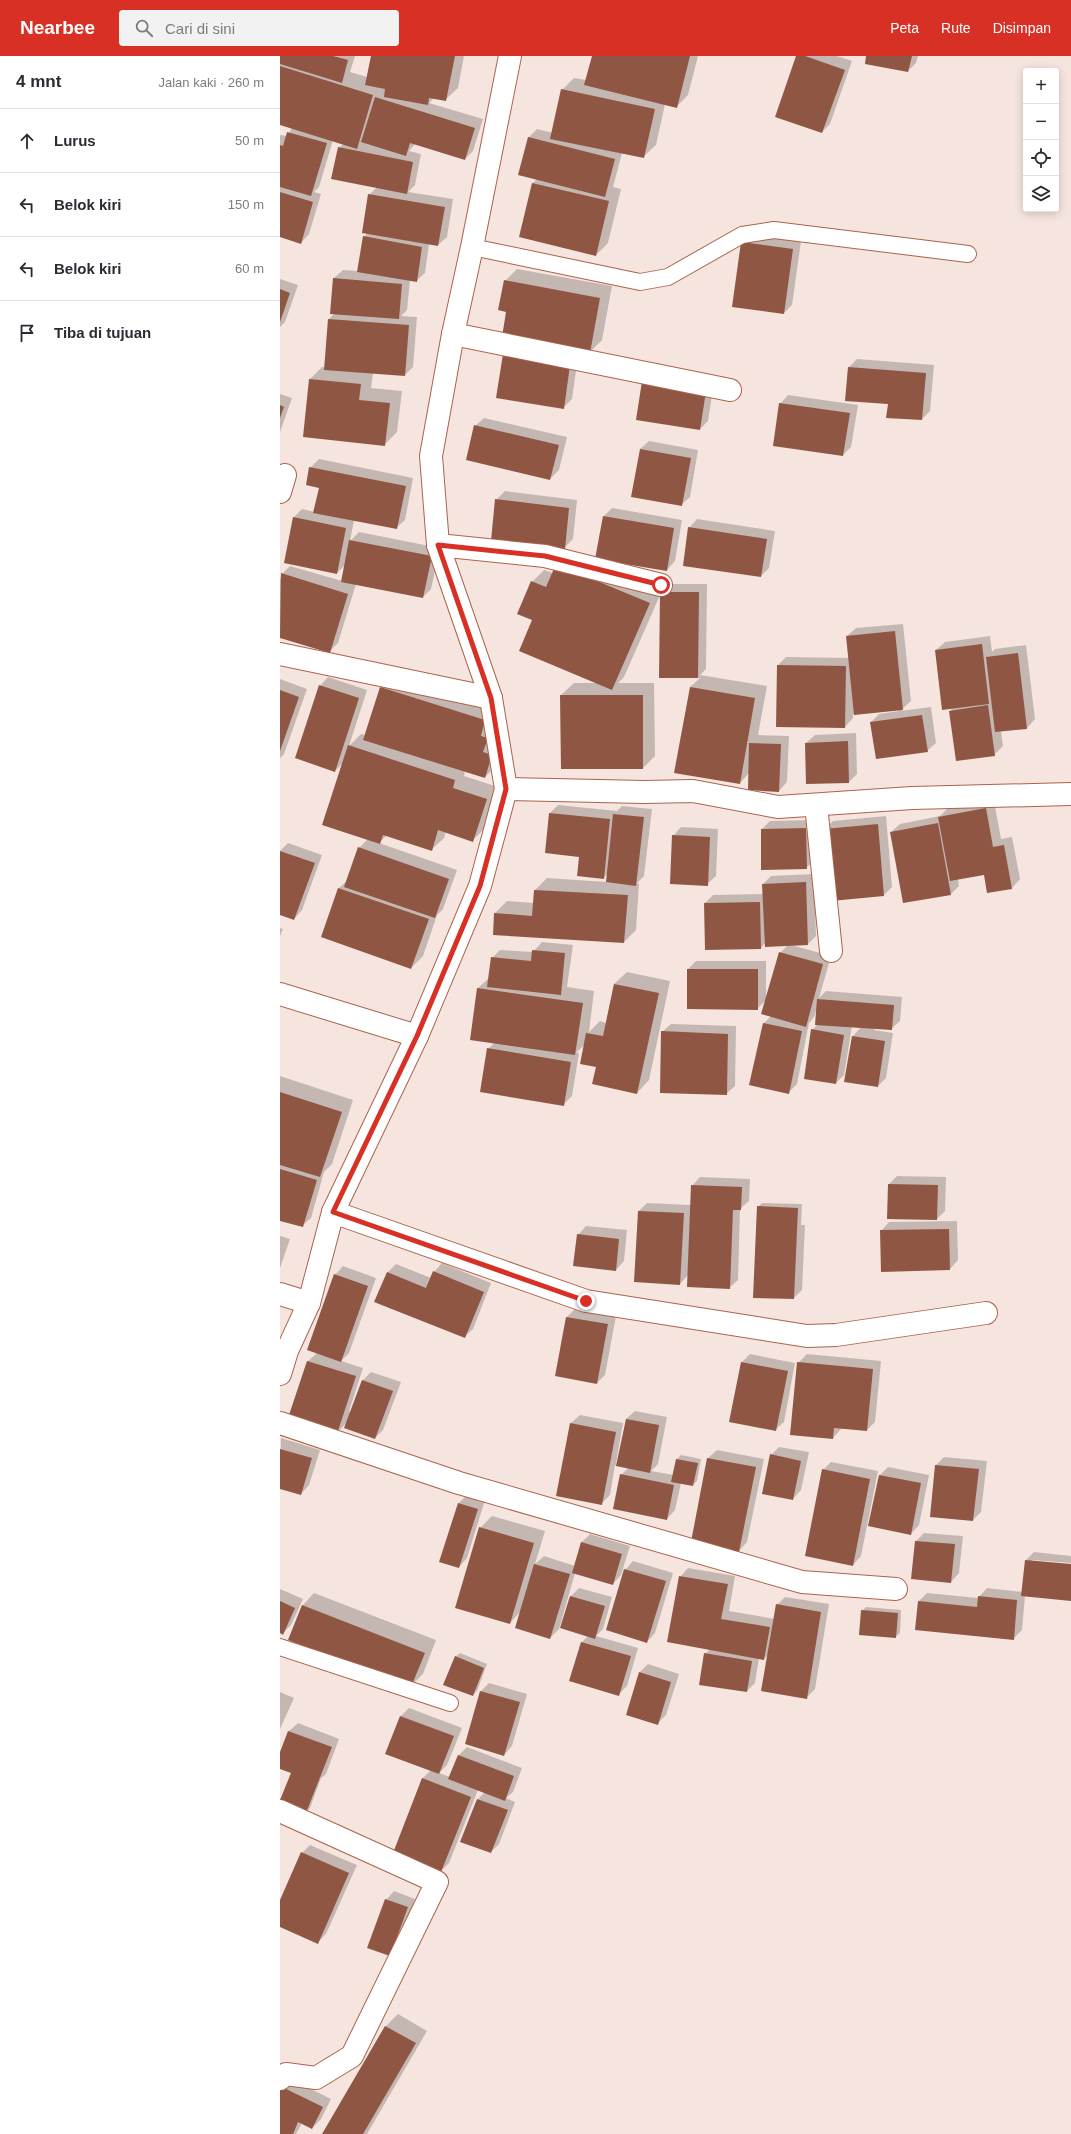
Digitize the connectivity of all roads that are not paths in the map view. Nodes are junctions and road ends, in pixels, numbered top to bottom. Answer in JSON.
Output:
{"nodes":[{"id":1,"x":510,"y":56,"type":"edge"},
{"id":2,"x":472,"y":247,"type":"junction"},
{"id":3,"x":968,"y":254,"type":"dead end"},
{"id":4,"x":453,"y":334,"type":"junction"},
{"id":5,"x":730,"y":390,"type":"dead end"},
{"id":6,"x":438,"y":545,"type":"junction"},
{"id":7,"x":661,"y":585,"type":"dead end"},
{"id":8,"x":280,"y":654,"type":"edge"},
{"id":9,"x":491,"y":698,"type":"junction"},
{"id":10,"x":506,"y":789,"type":"junction"},
{"id":11,"x":1071,"y":794,"type":"edge"},
{"id":12,"x":816,"y":805,"type":"junction"},
{"id":13,"x":831,"y":951,"type":"dead end"},
{"id":14,"x":280,"y":994,"type":"edge"},
{"id":15,"x":417,"y":1036,"type":"junction"},
{"id":16,"x":333,"y":1212,"type":"junction"},
{"id":17,"x":280,"y":1294,"type":"edge"},
{"id":18,"x":309,"y":1303,"type":"junction"},
{"id":19,"x":986,"y":1313,"type":"dead end"},
{"id":20,"x":280,"y":1374,"type":"edge"},
{"id":21,"x":280,"y":1423,"type":"edge"},
{"id":22,"x":896,"y":1589,"type":"dead end"},
{"id":23,"x":280,"y":1647,"type":"edge"},
{"id":24,"x":450,"y":1703,"type":"dead end"},
{"id":25,"x":280,"y":1811,"type":"edge"},
{"id":26,"x":280,"y":2079,"type":"edge"}],
"edges":[{"from":1,"to":2,"type":"street"},
{"from":2,"to":3,"type":"lane"},
{"from":2,"to":4,"type":"street"},
{"from":4,"to":5,"type":"street"},
{"from":4,"to":6,"type":"street"},
{"from":6,"to":7,"type":"street"},
{"from":6,"to":9,"type":"street"},
{"from":8,"to":9,"type":"street"},
{"from":9,"to":10,"type":"street"},
{"from":10,"to":12,"type":"street"},
{"from":10,"to":15,"type":"street"},
{"from":11,"to":12,"type":"street"},
{"from":12,"to":13,"type":"street"},
{"from":14,"to":15,"type":"street"},
{"from":15,"to":16,"type":"street"},
{"from":16,"to":18,"type":"street"},
{"from":16,"to":19,"type":"street"},
{"from":17,"to":18,"type":"street"},
{"from":18,"to":20,"type":"street"},
{"from":21,"to":22,"type":"street"},
{"from":23,"to":24,"type":"lane"},
{"from":25,"to":26,"type":"street"}]}
